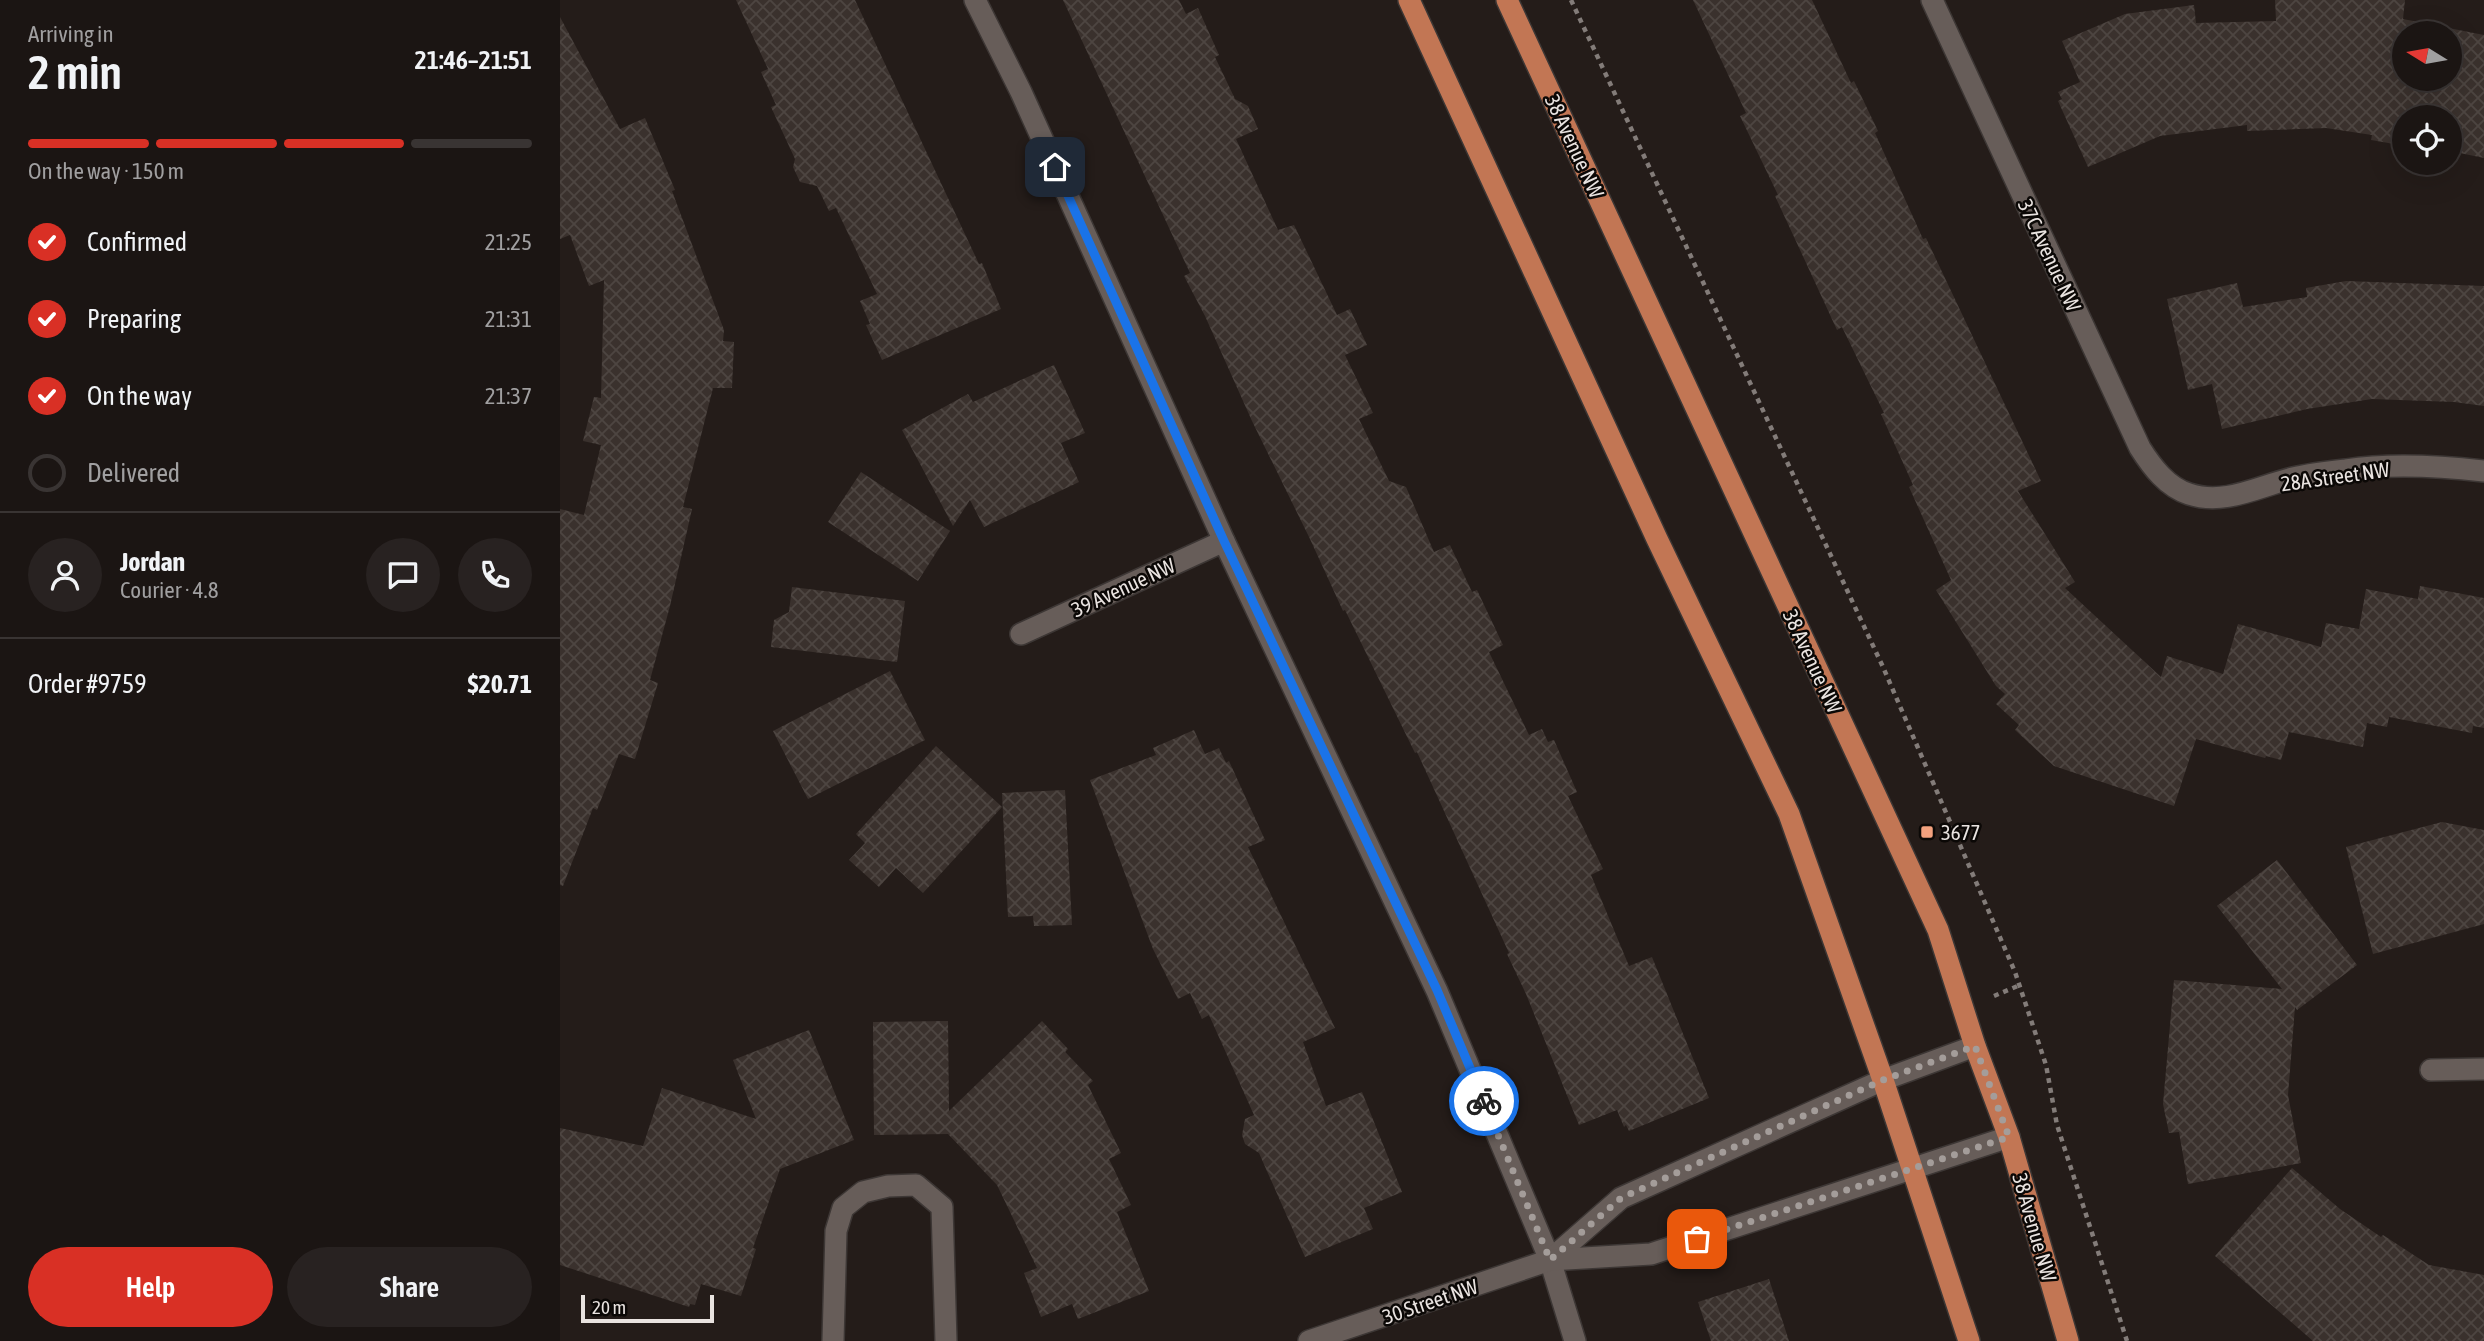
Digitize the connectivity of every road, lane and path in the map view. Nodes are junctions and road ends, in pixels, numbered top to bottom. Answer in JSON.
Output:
{"nodes":[{"id":1,"x":975,"y":0,"type":"edge"},
{"id":2,"x":1409,"y":0,"type":"edge"},
{"id":3,"x":1507,"y":0,"type":"edge"},
{"id":4,"x":1571,"y":0,"type":"edge"},
{"id":5,"x":1932,"y":0,"type":"edge"},
{"id":6,"x":2484,"y":471,"type":"edge"},
{"id":7,"x":2188,"y":494,"type":"joint"},
{"id":8,"x":1224,"y":541,"type":"junction"},
{"id":9,"x":1021,"y":634,"type":"dead end"},
{"id":10,"x":2020,"y":985,"type":"junction"},
{"id":11,"x":1987,"y":999,"type":"dead end"},
{"id":12,"x":1975,"y":1046,"type":"junction"},
{"id":13,"x":2484,"y":1069,"type":"edge"},
{"id":14,"x":2431,"y":1070,"type":"dead end"},
{"id":15,"x":1883,"y":1080,"type":"junction"},
{"id":16,"x":2009,"y":1137,"type":"junction"},
{"id":17,"x":1913,"y":1168,"type":"junction"},
{"id":18,"x":1550,"y":1260,"type":"junction"},
{"id":19,"x":833,"y":1341,"type":"edge"},
{"id":20,"x":946,"y":1341,"type":"edge"},
{"id":21,"x":1309,"y":1341,"type":"edge"},
{"id":22,"x":1575,"y":1341,"type":"edge"},
{"id":23,"x":1969,"y":1341,"type":"edge"},
{"id":24,"x":2068,"y":1341,"type":"edge"},
{"id":25,"x":2127,"y":1341,"type":"edge"}],
"edges":[{"from":1,"to":8,"type":"street"},
{"from":2,"to":15,"type":"main road"},
{"from":3,"to":12,"type":"main road","name":"38 Avenue NW"},
{"from":4,"to":10,"type":"path"},
{"from":5,"to":7,"type":"street","name":"37C Avenue NW"},
{"from":6,"to":7,"type":"street","name":"28A Street NW"},
{"from":8,"to":9,"type":"street","name":"39 Avenue NW"},
{"from":8,"to":18,"type":"street"},
{"from":10,"to":11,"type":"path"},
{"from":10,"to":25,"type":"path"},
{"from":12,"to":15,"type":"street","name":"30 Street NW"},
{"from":12,"to":16,"type":"main road","name":"38 Avenue NW"},
{"from":13,"to":14,"type":"street"},
{"from":15,"to":17,"type":"main road"},
{"from":15,"to":18,"type":"street","name":"30 Street NW"},
{"from":16,"to":17,"type":"street","name":"30 Street NW"},
{"from":16,"to":24,"type":"main road","name":"38 Avenue NW"},
{"from":17,"to":18,"type":"street","name":"30 Street NW"},
{"from":17,"to":23,"type":"main road"},
{"from":18,"to":21,"type":"street","name":"30 Street NW"},
{"from":18,"to":22,"type":"street"},
{"from":19,"to":20,"type":"street"}]}
